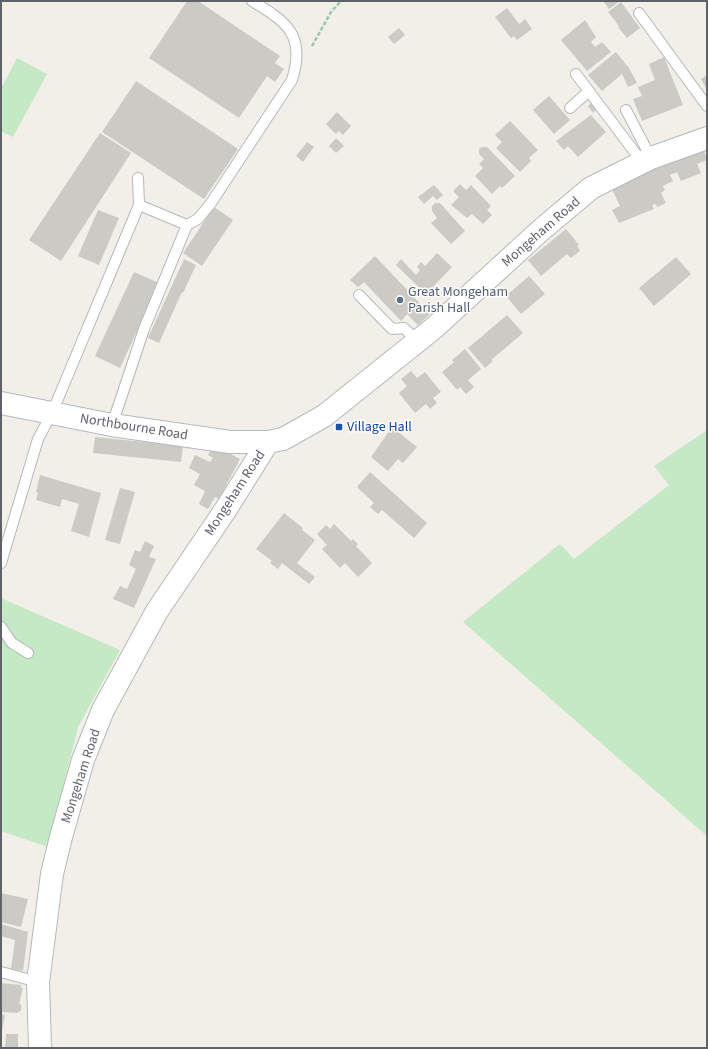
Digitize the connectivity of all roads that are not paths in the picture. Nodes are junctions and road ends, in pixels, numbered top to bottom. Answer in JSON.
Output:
{"nodes":[{"id":1,"x":252,"y":1,"type":"edge"},
{"id":2,"x":639,"y":13,"type":"dead end"},
{"id":3,"x":576,"y":74,"type":"dead end"},
{"id":4,"x":589,"y":91,"type":"junction"},
{"id":5,"x":707,"y":106,"type":"edge"},
{"id":6,"x":570,"y":108,"type":"dead end"},
{"id":7,"x":626,"y":110,"type":"dead end"},
{"id":8,"x":707,"y":138,"type":"edge"},
{"id":9,"x":646,"y":160,"type":"junction"},
{"id":10,"x":138,"y":178,"type":"dead end"},
{"id":11,"x":139,"y":205,"type":"junction"},
{"id":12,"x":187,"y":224,"type":"junction"},
{"id":13,"x":359,"y":295,"type":"dead end"},
{"id":14,"x":418,"y":342,"type":"junction"},
{"id":15,"x":1,"y":403,"type":"edge"},
{"id":16,"x":52,"y":414,"type":"junction"},
{"id":17,"x":112,"y":426,"type":"junction"},
{"id":18,"x":268,"y":442,"type":"junction"},
{"id":19,"x":1,"y":563,"type":"edge"},
{"id":20,"x":1,"y":627,"type":"edge"},
{"id":21,"x":28,"y":653,"type":"dead end"},
{"id":22,"x":1,"y":972,"type":"edge"},
{"id":23,"x":38,"y":982,"type":"junction"},
{"id":24,"x":40,"y":1048,"type":"edge"}],
"edges":[{"from":1,"to":12,"type":"lane"},
{"from":2,"to":5,"type":"lane"},
{"from":3,"to":4,"type":"lane"},
{"from":4,"to":6,"type":"lane"},
{"from":4,"to":9,"type":"lane"},
{"from":7,"to":9,"type":"lane"},
{"from":8,"to":9,"type":"street","name":"Mongeham Road"},
{"from":9,"to":14,"type":"street","name":"Mongeham Road"},
{"from":10,"to":11,"type":"lane"},
{"from":11,"to":12,"type":"lane"},
{"from":11,"to":16,"type":"lane"},
{"from":12,"to":17,"type":"lane"},
{"from":13,"to":14,"type":"lane"},
{"from":14,"to":18,"type":"street","name":"Mongeham Road"},
{"from":15,"to":16,"type":"street","name":"Northbourne Road"},
{"from":16,"to":17,"type":"street","name":"Northbourne Road"},
{"from":16,"to":19,"type":"lane"},
{"from":17,"to":18,"type":"street","name":"Northbourne Road"},
{"from":18,"to":23,"type":"street","name":"Mongeham Road"},
{"from":20,"to":21,"type":"lane"},
{"from":22,"to":23,"type":"lane"},
{"from":23,"to":24,"type":"street","name":"Mongeham Road"}]}
